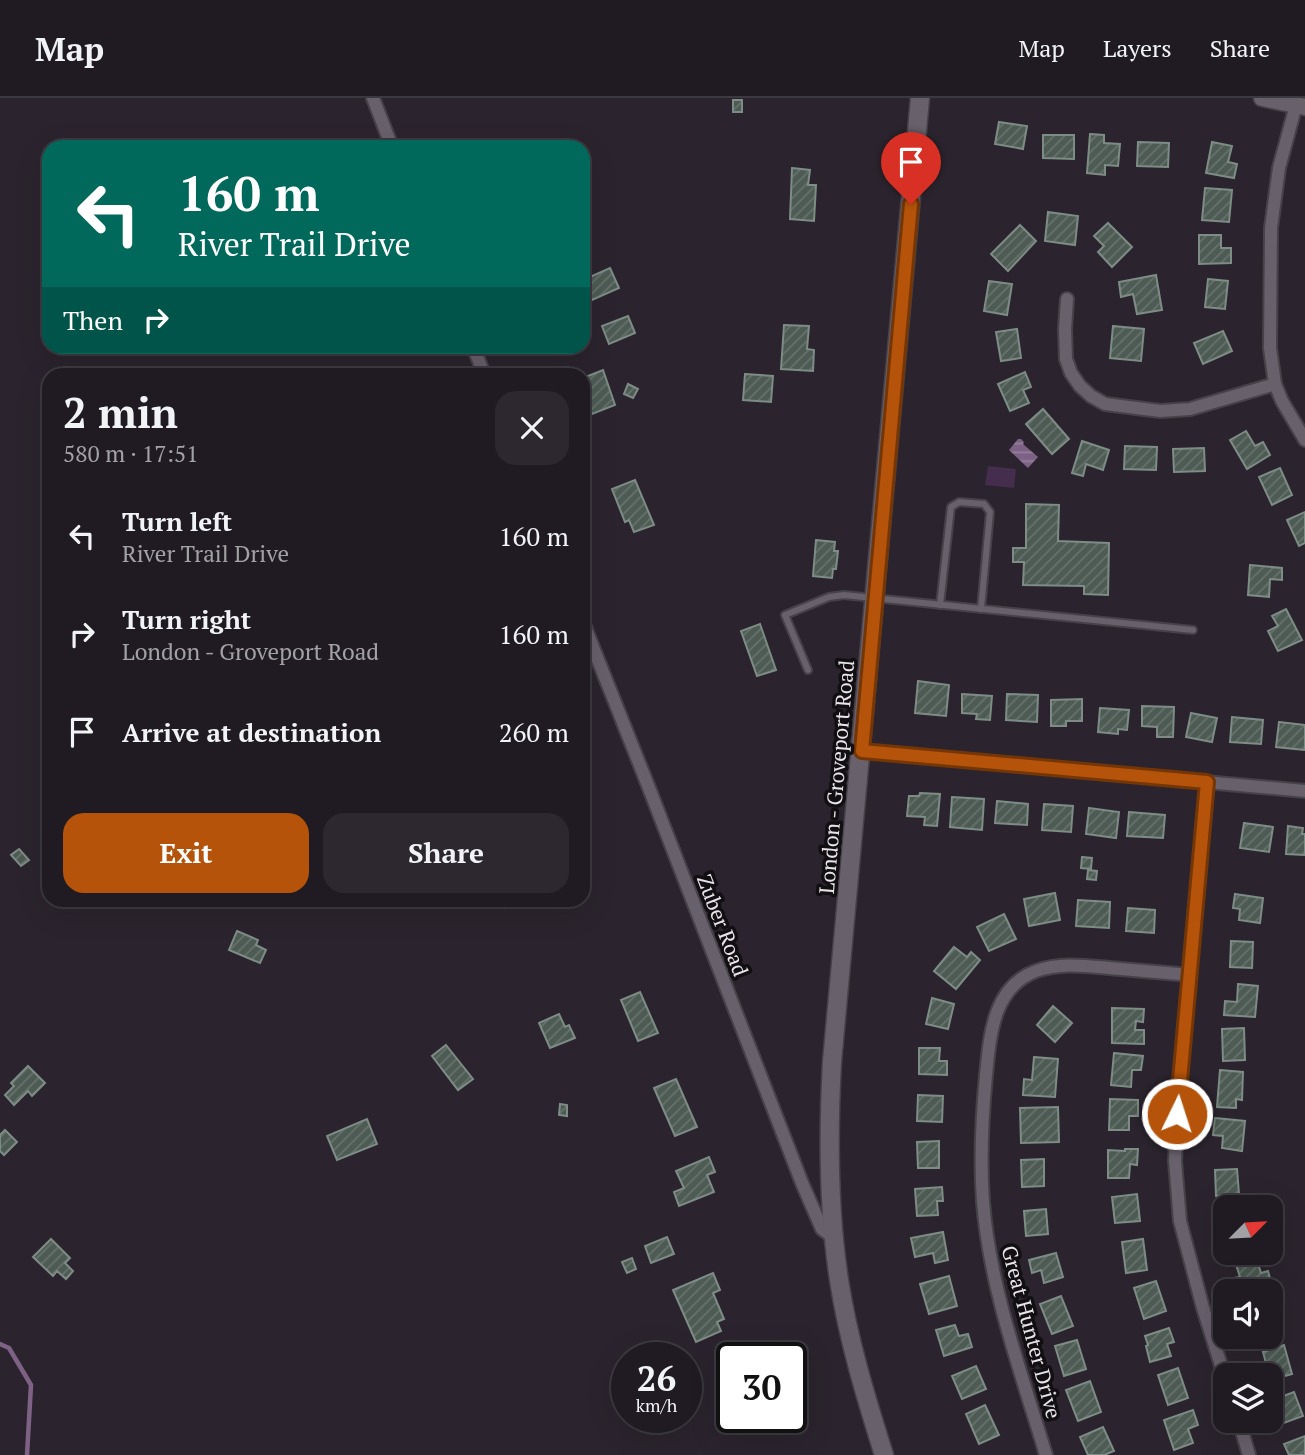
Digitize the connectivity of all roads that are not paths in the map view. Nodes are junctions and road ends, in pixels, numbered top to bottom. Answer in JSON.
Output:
{"nodes":[{"id":1,"x":373,"y":98,"type":"edge"},
{"id":2,"x":920,"y":98,"type":"edge"},
{"id":3,"x":1262,"y":98,"type":"edge"},
{"id":4,"x":1300,"y":106,"type":"edge"},
{"id":5,"x":390,"y":140,"type":"edge"},
{"id":6,"x":1067,"y":299,"type":"dead end"},
{"id":7,"x":1275,"y":384,"type":"junction"},
{"id":8,"x":1305,"y":440,"type":"edge"},
{"id":9,"x":875,"y":599,"type":"junction"},
{"id":10,"x":940,"y":605,"type":"junction"},
{"id":11,"x":981,"y":609,"type":"junction"},
{"id":12,"x":1193,"y":630,"type":"dead end"},
{"id":13,"x":590,"y":640,"type":"edge"},
{"id":14,"x":808,"y":670,"type":"dead end"},
{"id":15,"x":862,"y":751,"type":"junction"},
{"id":16,"x":1207,"y":782,"type":"junction"},
{"id":17,"x":1305,"y":791,"type":"edge"},
{"id":18,"x":1190,"y":975,"type":"junction"},
{"id":19,"x":834,"y":1238,"type":"junction"},
{"id":20,"x":1220,"y":1363,"type":"edge"},
{"id":21,"x":1243,"y":1433,"type":"edge"},
{"id":22,"x":884,"y":1455,"type":"edge"},
{"id":23,"x":1046,"y":1455,"type":"edge"},
{"id":24,"x":1249,"y":1455,"type":"edge"}],
"edges":[{"from":1,"to":5,"type":"street"},
{"from":2,"to":9,"type":"main road","name":"London - Groveport Road"},
{"from":3,"to":4,"type":"street"},
{"from":4,"to":7,"type":"street"},
{"from":6,"to":7,"type":"street"},
{"from":7,"to":8,"type":"street"},
{"from":9,"to":10,"type":"lane"},
{"from":9,"to":14,"type":"lane"},
{"from":9,"to":15,"type":"main road","name":"London - Groveport Road"},
{"from":10,"to":11,"type":"lane"},
{"from":10,"to":11,"type":"lane"},
{"from":11,"to":12,"type":"lane"},
{"from":13,"to":19,"type":"street","name":"Zuber Road"},
{"from":15,"to":16,"type":"street"},
{"from":15,"to":19,"type":"main road","name":"London - Groveport Road"},
{"from":16,"to":17,"type":"street"},
{"from":16,"to":18,"type":"street"},
{"from":18,"to":20,"type":"street"},
{"from":18,"to":23,"type":"street","name":"Great Hunter Drive"},
{"from":19,"to":22,"type":"main road","name":"London - Groveport Road"},
{"from":21,"to":24,"type":"street"}]}
